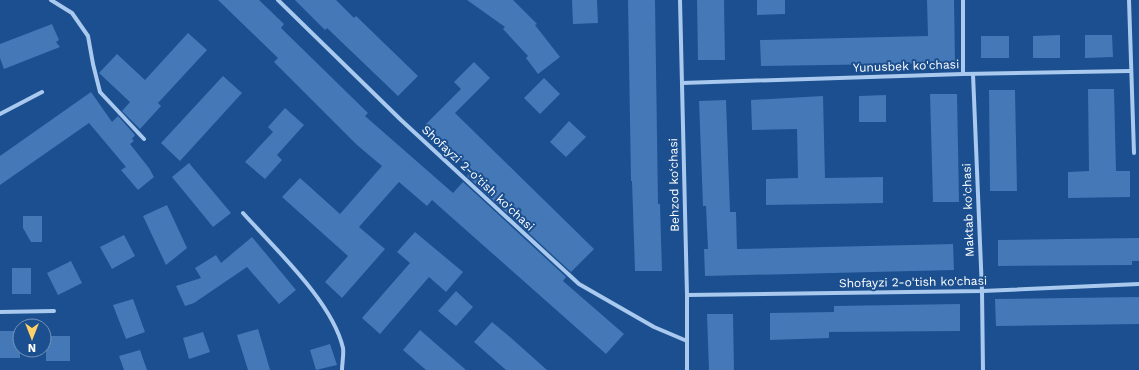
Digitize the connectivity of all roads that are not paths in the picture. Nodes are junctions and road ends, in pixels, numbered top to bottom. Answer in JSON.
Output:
{"nodes":[{"id":1,"x":51,"y":0,"type":"edge"},
{"id":2,"x":278,"y":0,"type":"edge"},
{"id":3,"x":680,"y":0,"type":"edge"},
{"id":4,"x":963,"y":0,"type":"edge"},
{"id":5,"x":1129,"y":0,"type":"edge"},
{"id":6,"x":1130,"y":71,"type":"junction"},
{"id":7,"x":963,"y":74,"type":"junction"},
{"id":8,"x":973,"y":74,"type":"junction"},
{"id":9,"x":682,"y":83,"type":"junction"},
{"id":10,"x":42,"y":92,"type":"dead end"},
{"id":11,"x":0,"y":114,"type":"edge"},
{"id":12,"x":144,"y":139,"type":"dead end"},
{"id":13,"x":1134,"y":153,"type":"dead end"},
{"id":14,"x":243,"y":213,"type":"dead end"},
{"id":15,"x":1139,"y":284,"type":"edge"},
{"id":16,"x":982,"y":291,"type":"junction"},
{"id":17,"x":687,"y":296,"type":"junction"},
{"id":18,"x":54,"y":310,"type":"dead end"},
{"id":19,"x":0,"y":312,"type":"edge"},
{"id":20,"x":687,"y":341,"type":"junction"},
{"id":21,"x":342,"y":370,"type":"edge"},
{"id":22,"x":687,"y":370,"type":"edge"},
{"id":23,"x":983,"y":370,"type":"edge"}],
"edges":[{"from":1,"to":12,"type":"street"},
{"from":2,"to":20,"type":"street","name":"Shofayzi 2-o'tish ko'chasi"},
{"from":3,"to":9,"type":"street","name":"Behzod ko‘chasi"},
{"from":4,"to":7,"type":"street"},
{"from":5,"to":6,"type":"street"},
{"from":6,"to":8,"type":"street","name":"Yunusbek ko'chasi"},
{"from":6,"to":13,"type":"street"},
{"from":7,"to":8,"type":"street","name":"Yunusbek ko'chasi"},
{"from":7,"to":9,"type":"street","name":"Yunusbek ko'chasi"},
{"from":8,"to":16,"type":"street","name":"Maktab ko'chasi"},
{"from":9,"to":17,"type":"street","name":"Behzod ko‘chasi"},
{"from":10,"to":11,"type":"street"},
{"from":14,"to":21,"type":"street"},
{"from":15,"to":16,"type":"street","name":"Shofayzi 2-o'tish ko'chasi"},
{"from":16,"to":17,"type":"street","name":"Shofayzi 2-o'tish ko'chasi"},
{"from":16,"to":23,"type":"street","name":"Maktab ko'chasi"},
{"from":17,"to":20,"type":"street","name":"Behzod ko‘chasi"},
{"from":18,"to":19,"type":"street"},
{"from":20,"to":22,"type":"street","name":"Behzod ko‘chasi"}]}
